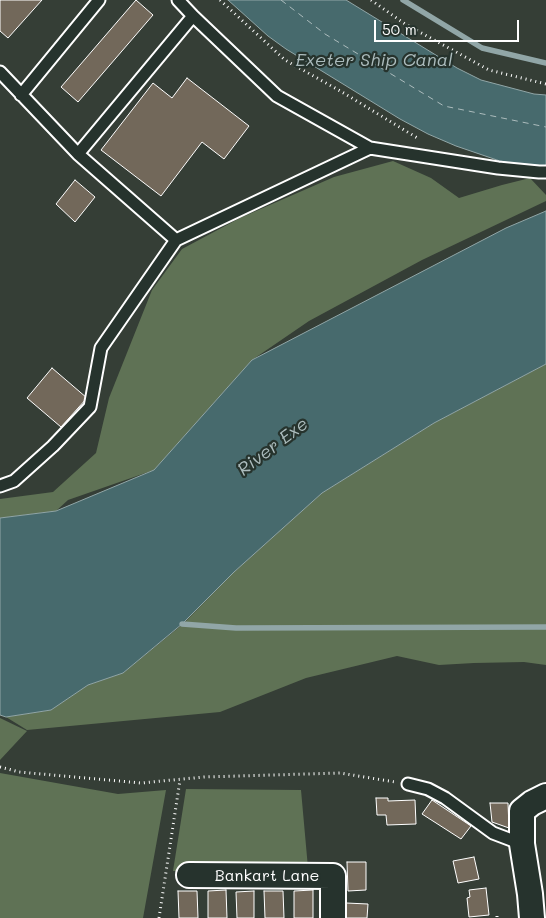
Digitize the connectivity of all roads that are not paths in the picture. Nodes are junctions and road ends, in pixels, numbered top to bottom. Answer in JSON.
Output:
{"nodes":[{"id":1,"x":99,"y":0,"type":"edge"},
{"id":2,"x":178,"y":0,"type":"edge"},
{"id":3,"x":193,"y":16,"type":"junction"},
{"id":4,"x":0,"y":72,"type":"edge"},
{"id":5,"x":21,"y":95,"type":"junction"},
{"id":6,"x":370,"y":148,"type":"junction"},
{"id":7,"x":78,"y":154,"type":"junction"},
{"id":8,"x":546,"y":172,"type":"edge"},
{"id":9,"x":176,"y":240,"type":"junction"},
{"id":10,"x":0,"y":486,"type":"edge"},
{"id":11,"x":408,"y":784,"type":"road end"},
{"id":12,"x":546,"y":796,"type":"edge"},
{"id":13,"x":522,"y":844,"type":"junction"},
{"id":14,"x":189,"y":875,"type":"dead end"},
{"id":15,"x":333,"y":918,"type":"edge"},
{"id":16,"x":532,"y":918,"type":"edge"}],
"edges":[{"from":1,"to":5,"type":"lane"},
{"from":2,"to":3,"type":"lane"},
{"from":3,"to":6,"type":"lane"},
{"from":3,"to":7,"type":"lane"},
{"from":4,"to":5,"type":"lane"},
{"from":5,"to":7,"type":"lane"},
{"from":6,"to":8,"type":"lane"},
{"from":6,"to":9,"type":"lane"},
{"from":7,"to":9,"type":"lane"},
{"from":9,"to":10,"type":"lane"},
{"from":11,"to":13,"type":"lane"},
{"from":12,"to":13,"type":"street"},
{"from":13,"to":16,"type":"street"},
{"from":14,"to":15,"type":"street","name":"Bankart Lane"}]}
